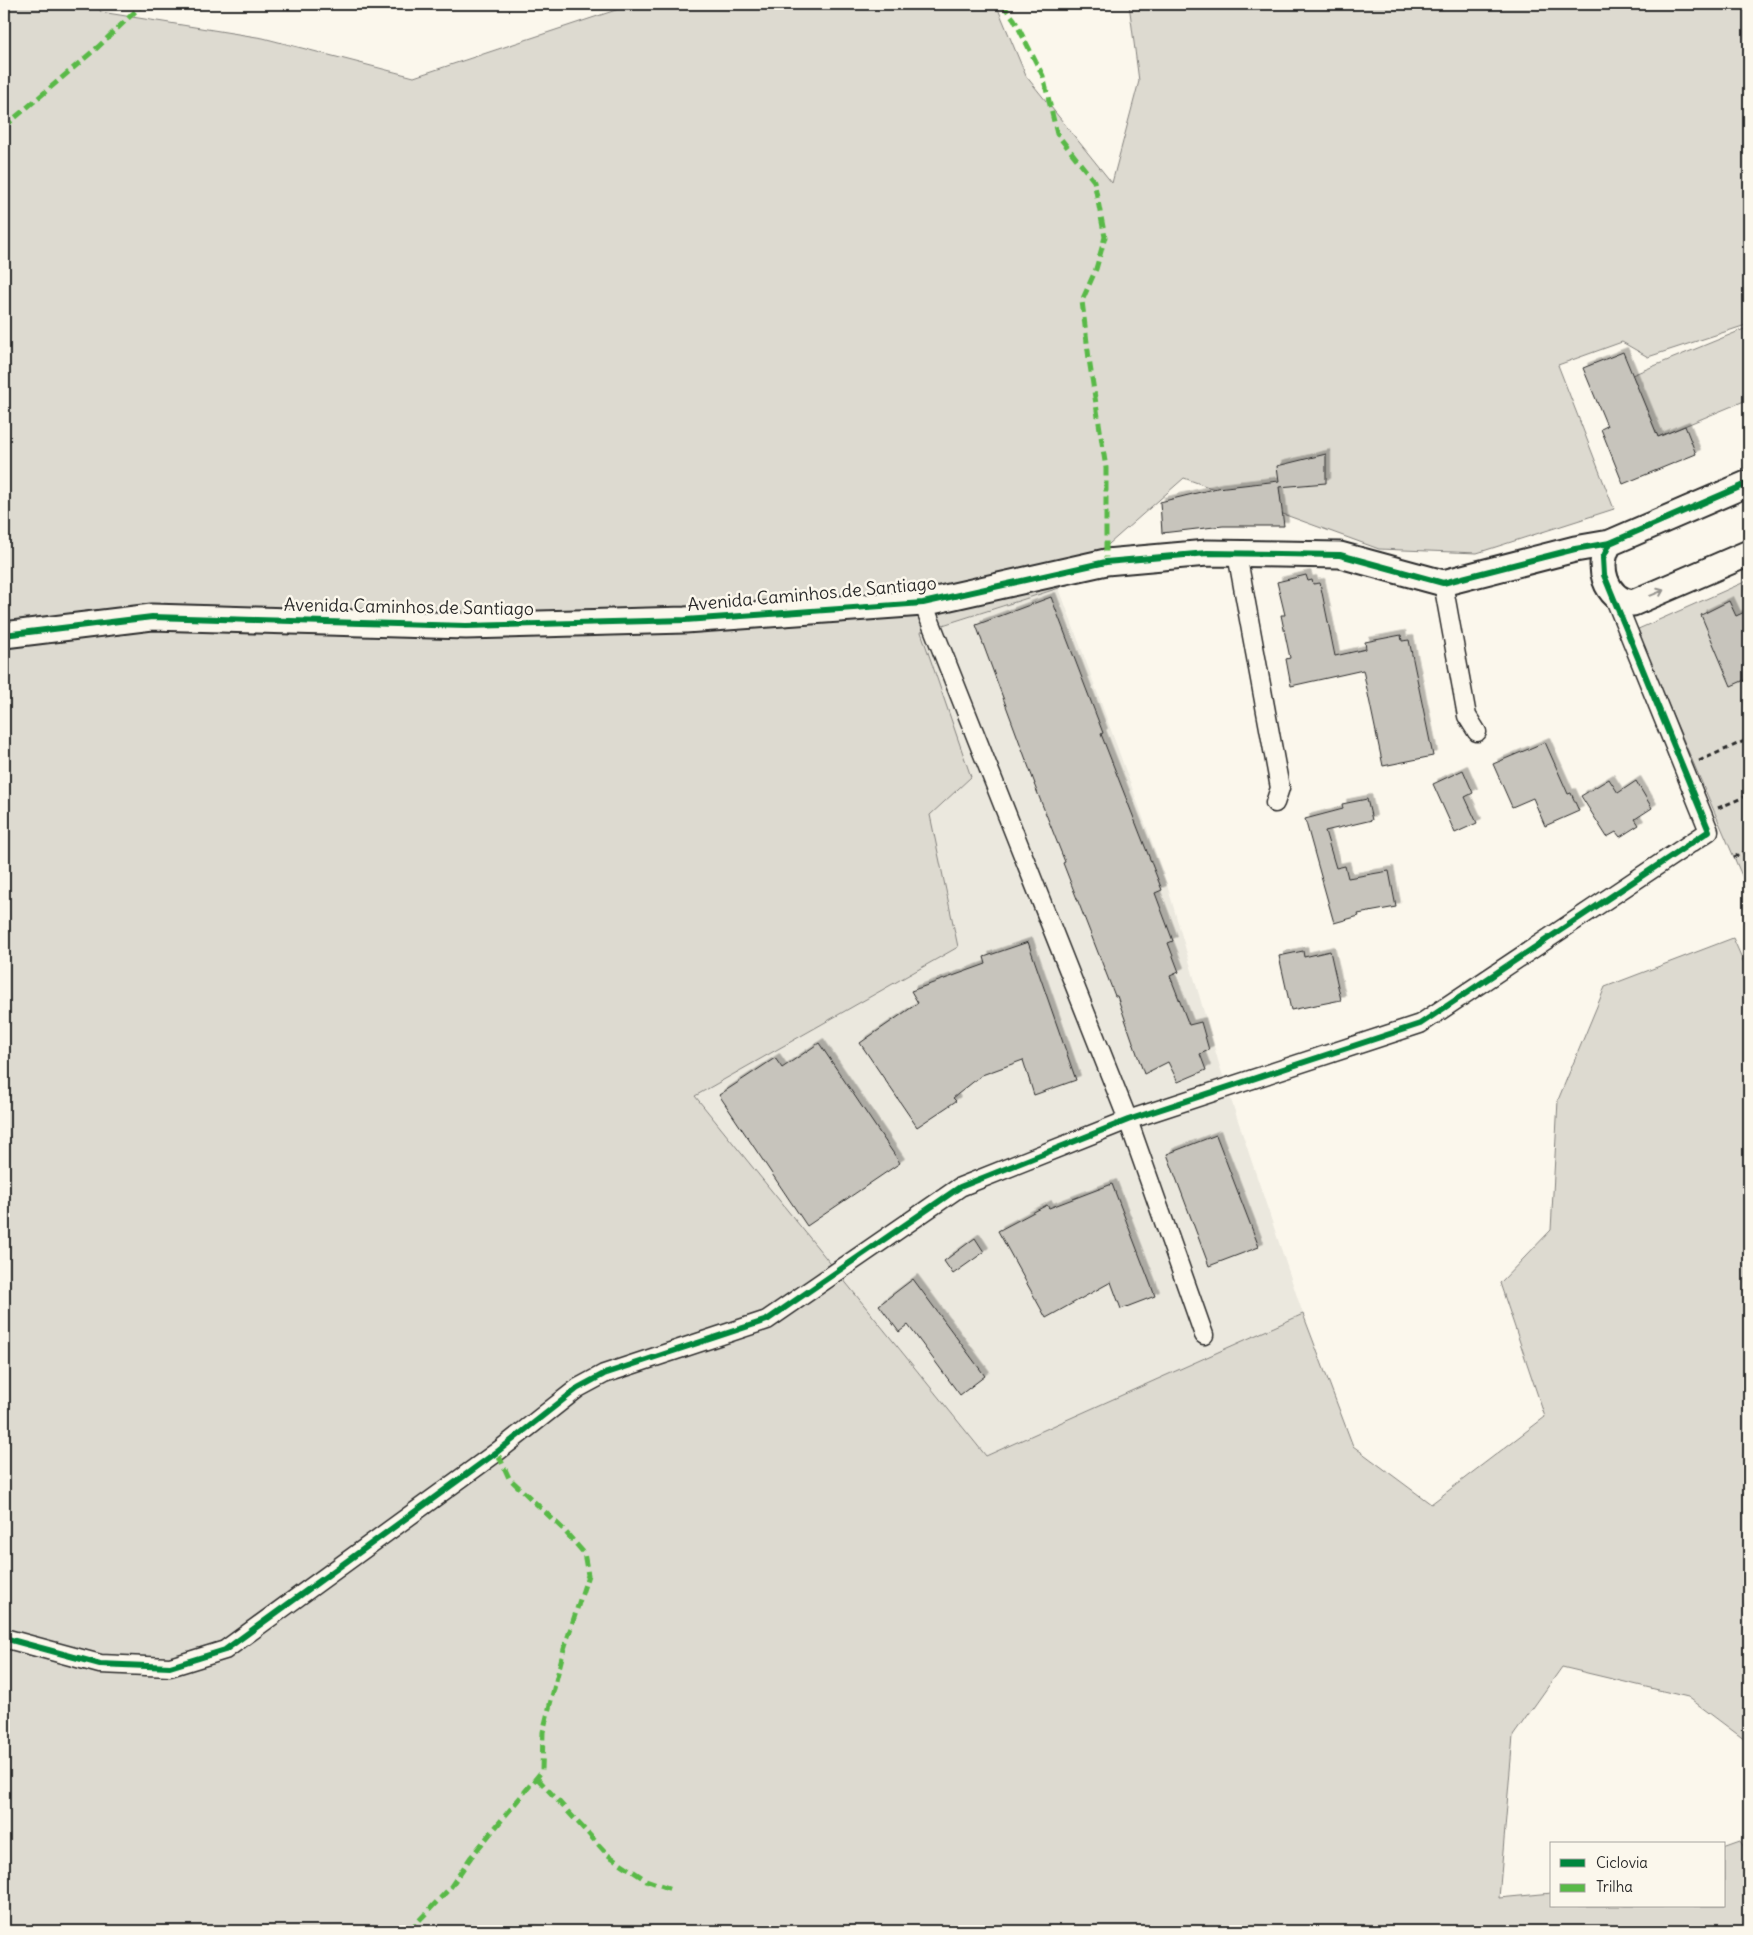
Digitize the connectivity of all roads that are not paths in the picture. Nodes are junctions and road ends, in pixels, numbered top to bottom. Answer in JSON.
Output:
{"nodes":[{"id":1,"x":1749,"y":482,"type":"edge"},
{"id":2,"x":1610,"y":543,"type":"junction"},
{"id":3,"x":1749,"y":553,"type":"edge"},
{"id":4,"x":1237,"y":554,"type":"junction"},
{"id":5,"x":1443,"y":583,"type":"junction"},
{"id":6,"x":1613,"y":594,"type":"junction"},
{"id":7,"x":923,"y":602,"type":"junction"},
{"id":8,"x":4,"y":635,"type":"edge"},
{"id":9,"x":1477,"y":732,"type":"dead end"},
{"id":10,"x":1275,"y":804,"type":"dead end"},
{"id":11,"x":1128,"y":1120,"type":"junction"},
{"id":12,"x":1204,"y":1335,"type":"dead end"},
{"id":13,"x":4,"y":1638,"type":"edge"}],
"edges":[{"from":1,"to":2,"type":"street","name":"Avenida Caminhos de Santiago"},
{"from":2,"to":5,"type":"street","name":"Avenida Caminhos de Santiago"},
{"from":2,"to":6,"type":"street"},
{"from":6,"to":3,"type":"street","one_way":true},
{"from":4,"to":5,"type":"street","name":"Avenida Caminhos de Santiago"},
{"from":4,"to":7,"type":"street","name":"Avenida Caminhos de Santiago"},
{"from":4,"to":10,"type":"street"},
{"from":5,"to":9,"type":"street"},
{"from":6,"to":11,"type":"street"},
{"from":7,"to":8,"type":"street","name":"Avenida Caminhos de Santiago"},
{"from":7,"to":11,"type":"street"},
{"from":11,"to":12,"type":"street"},
{"from":11,"to":13,"type":"street"}]}
